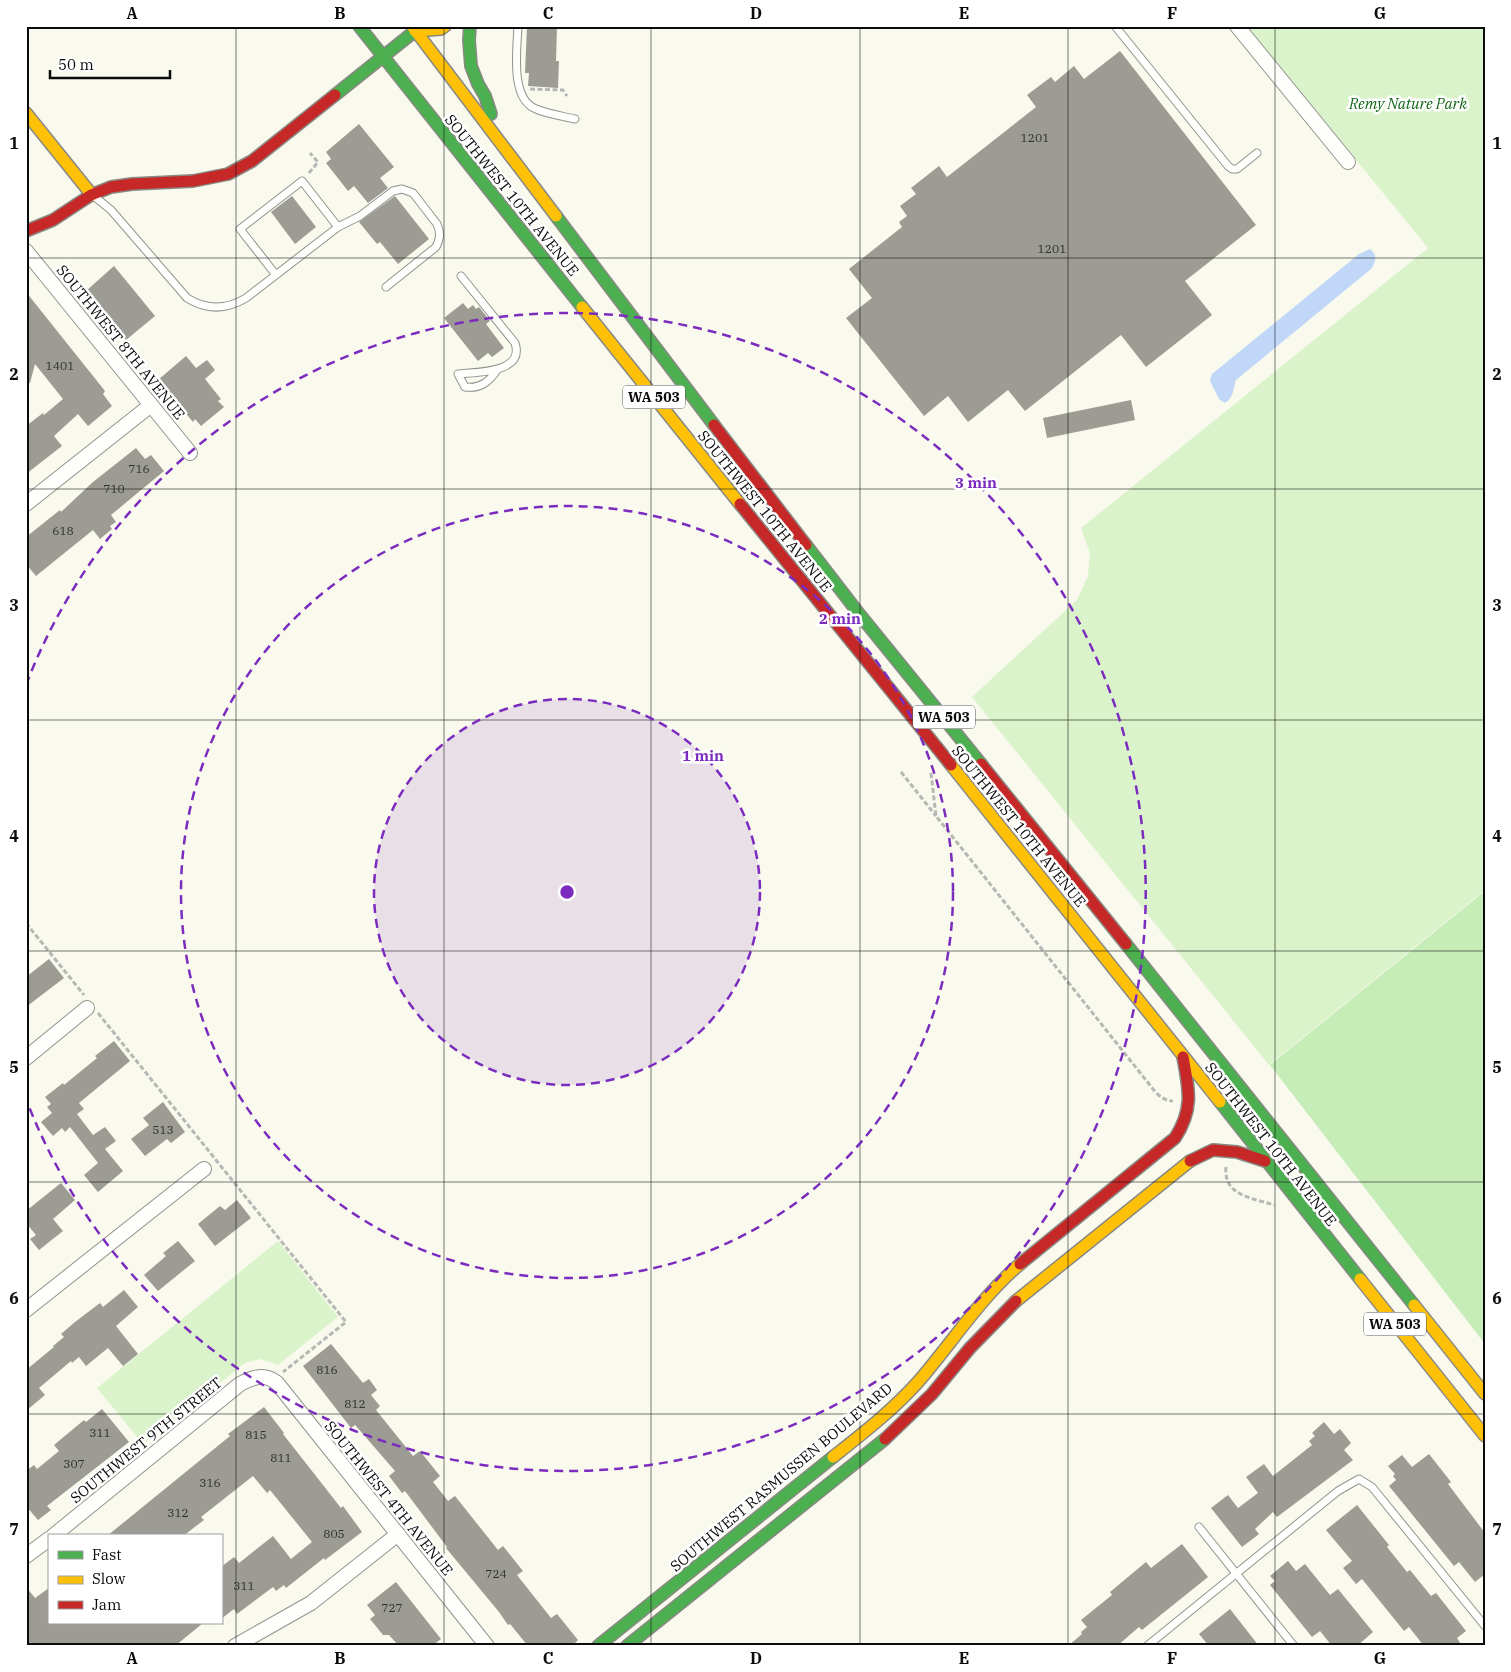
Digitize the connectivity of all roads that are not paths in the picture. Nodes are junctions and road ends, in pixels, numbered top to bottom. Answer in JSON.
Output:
{"nodes":[{"id":1,"x":359,"y":26,"type":"edge"},
{"id":2,"x":444,"y":26,"type":"edge"},
{"id":3,"x":470,"y":26,"type":"edge"},
{"id":4,"x":518,"y":26,"type":"edge"},
{"id":5,"x":1115,"y":26,"type":"edge"},
{"id":6,"x":1237,"y":26,"type":"edge"},
{"id":7,"x":414,"y":28,"type":"edge"},
{"id":8,"x":383,"y":57,"type":"junction"},
{"id":9,"x":26,"y":113,"type":"edge"},
{"id":10,"x":575,"y":119,"type":"dead end"},
{"id":11,"x":499,"y":141,"type":"junction"},
{"id":12,"x":1257,"y":153,"type":"dead end"},
{"id":13,"x":1348,"y":162,"type":"dead end"},
{"id":14,"x":92,"y":195,"type":"junction"},
{"id":15,"x":338,"y":227,"type":"junction"},
{"id":16,"x":26,"y":231,"type":"edge"},
{"id":17,"x":26,"y":251,"type":"edge"},
{"id":18,"x":276,"y":275,"type":"junction"},
{"id":19,"x":461,"y":276,"type":"dead end"},
{"id":20,"x":386,"y":287,"type":"dead end"},
{"id":21,"x":497,"y":370,"type":"junction"},
{"id":22,"x":151,"y":405,"type":"junction"},
{"id":23,"x":190,"y":453,"type":"dead end"},
{"id":24,"x":27,"y":503,"type":"edge"},
{"id":25,"x":90,"y":1005,"type":"road end"},
{"id":26,"x":1183,"y":1057,"type":"junction"},
{"id":27,"x":26,"y":1058,"type":"edge"},
{"id":28,"x":1265,"y":1161,"type":"junction"},
{"id":29,"x":204,"y":1169,"type":"dead end"},
{"id":30,"x":26,"y":1310,"type":"edge"},
{"id":31,"x":268,"y":1378,"type":"joint"},
{"id":32,"x":1485,"y":1394,"type":"edge"},
{"id":33,"x":1485,"y":1436,"type":"edge"},
{"id":34,"x":1199,"y":1528,"type":"dead end"},
{"id":35,"x":55,"y":1534,"type":"edge"},
{"id":36,"x":398,"y":1534,"type":"junction"},
{"id":37,"x":48,"y":1540,"type":"edge"},
{"id":38,"x":26,"y":1556,"type":"edge"},
{"id":39,"x":1236,"y":1574,"type":"junction"},
{"id":40,"x":1485,"y":1626,"type":"edge"},
{"id":41,"x":235,"y":1646,"type":"edge"},
{"id":42,"x":486,"y":1646,"type":"edge"},
{"id":43,"x":598,"y":1646,"type":"edge"},
{"id":44,"x":628,"y":1646,"type":"edge"},
{"id":45,"x":1147,"y":1646,"type":"edge"},
{"id":46,"x":1294,"y":1646,"type":"edge"}],
"edges":[{"from":1,"to":8,"type":"main road","name":"SOUTHWEST 10TH AVENUE","number":"WA 503"},
{"from":2,"to":7,"type":"main road"},
{"from":3,"to":11,"type":"main road"},
{"from":4,"to":10,"type":"lane"},
{"from":5,"to":12,"type":"lane"},
{"from":6,"to":13,"type":"street"},
{"from":7,"to":8,"type":"main road"},
{"from":7,"to":11,"type":"main road","name":"SOUTHWEST 10TH AVENUE","number":"WA 503"},
{"from":8,"to":14,"type":"main road"},
{"from":8,"to":26,"type":"main road","name":"SOUTHWEST 10TH AVENUE","number":"WA 503"},
{"from":9,"to":14,"type":"main road"},
{"from":11,"to":32,"type":"main road","name":"SOUTHWEST 10TH AVENUE","number":"WA 503"},
{"from":14,"to":16,"type":"main road"},
{"from":14,"to":18,"type":"lane"},
{"from":15,"to":18,"type":"lane"},
{"from":15,"to":18,"type":"lane"},
{"from":15,"to":20,"type":"lane"},
{"from":17,"to":22,"type":"street","name":"SOUTHWEST 8TH AVENUE"},
{"from":19,"to":21,"type":"lane"},
{"from":21,"to":21,"type":"lane"},
{"from":22,"to":23,"type":"street","name":"SOUTHWEST 8TH AVENUE"},
{"from":22,"to":24,"type":"street"},
{"from":25,"to":27,"type":"street"},
{"from":26,"to":28,"type":"main road","name":"SOUTHWEST 10TH AVENUE","number":"WA 503"},
{"from":26,"to":43,"type":"main road","name":"SOUTHWEST RASMUSSEN BOULEVARD"},
{"from":28,"to":33,"type":"main road","name":"SOUTHWEST 10TH AVENUE","number":"WA 503"},
{"from":28,"to":44,"type":"main road"},
{"from":29,"to":30,"type":"street"},
{"from":31,"to":35,"type":"street","name":"SOUTHWEST 9TH STREET"},
{"from":31,"to":36,"type":"street","name":"SOUTHWEST 4TH AVENUE"},
{"from":34,"to":39,"type":"lane"},
{"from":36,"to":41,"type":"street"},
{"from":36,"to":42,"type":"street","name":"SOUTHWEST 4TH AVENUE"},
{"from":37,"to":38,"type":"street"},
{"from":39,"to":40,"type":"lane"},
{"from":39,"to":45,"type":"lane"},
{"from":39,"to":46,"type":"lane"}]}
